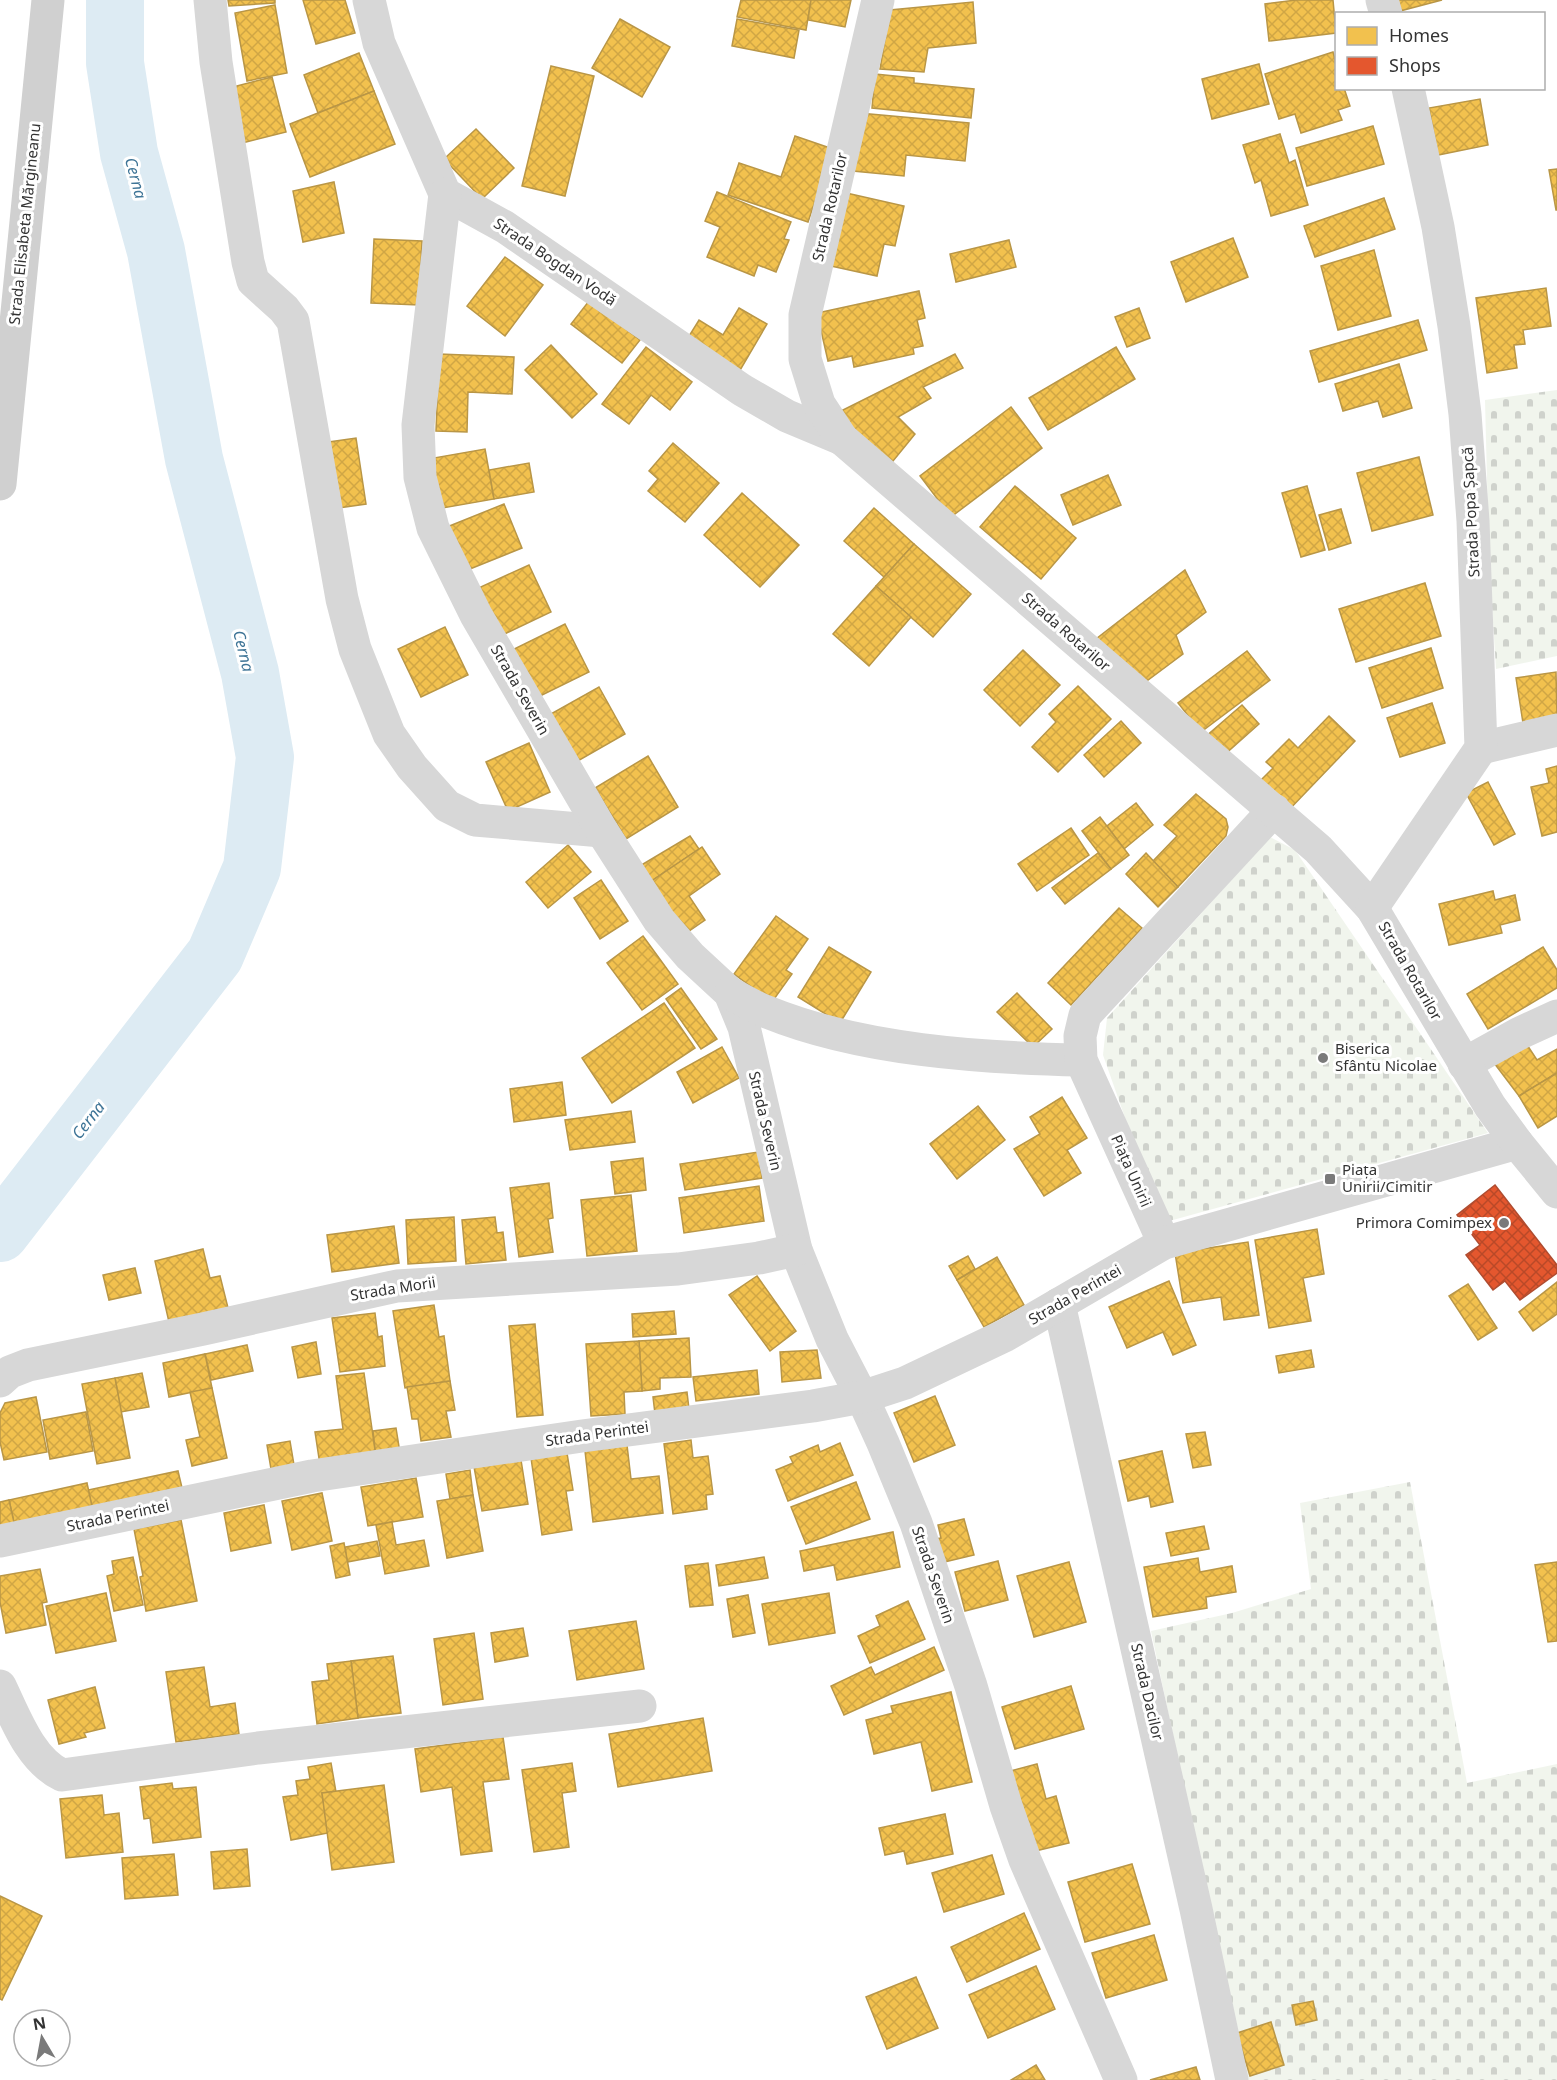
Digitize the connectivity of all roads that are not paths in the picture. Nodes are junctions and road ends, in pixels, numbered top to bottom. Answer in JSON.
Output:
{"nodes":[{"id":1,"x":48,"y":0,"type":"edge"},
{"id":2,"x":210,"y":0,"type":"edge"},
{"id":3,"x":369,"y":0,"type":"edge"},
{"id":4,"x":878,"y":0,"type":"edge"},
{"id":5,"x":1408,"y":90,"type":"edge"},
{"id":6,"x":445,"y":194,"type":"junction"},
{"id":7,"x":843,"y":439,"type":"junction"},
{"id":8,"x":0,"y":484,"type":"edge"},
{"id":9,"x":1557,"y":730,"type":"edge"},
{"id":10,"x":1480,"y":748,"type":"junction"},
{"id":11,"x":1274,"y":810,"type":"junction"},
{"id":12,"x":602,"y":831,"type":"junction"},
{"id":13,"x":1372,"y":908,"type":"junction"},
{"id":14,"x":730,"y":993,"type":"junction"},
{"id":15,"x":1557,"y":1016,"type":"edge"},
{"id":16,"x":1081,"y":1060,"type":"junction"},
{"id":17,"x":1464,"y":1064,"type":"junction"},
{"id":18,"x":1517,"y":1143,"type":"junction"},
{"id":19,"x":1557,"y":1192,"type":"edge"},
{"id":20,"x":1164,"y":1243,"type":"junction"},
{"id":21,"x":796,"y":1250,"type":"junction"},
{"id":22,"x":1059,"y":1304,"type":"junction"},
{"id":23,"x":0,"y":1381,"type":"edge"},
{"id":24,"x":862,"y":1397,"type":"junction"},
{"id":25,"x":0,"y":1541,"type":"edge"},
{"id":26,"x":0,"y":1686,"type":"edge"},
{"id":27,"x":640,"y":1706,"type":"dead end"},
{"id":28,"x":1121,"y":2080,"type":"edge"},
{"id":29,"x":1232,"y":2080,"type":"edge"}],
"edges":[{"from":1,"to":8,"type":"main road","name":"Strada Elisabeta Mărgineanu"},
{"from":2,"to":12,"type":"street"},
{"from":3,"to":6,"type":"street"},
{"from":4,"to":7,"type":"street","name":"Strada Rotarilor"},
{"from":5,"to":10,"type":"street","name":"Strada Popa Șapcă"},
{"from":6,"to":7,"type":"street","name":"Strada Bogdan Vodă"},
{"from":6,"to":12,"type":"street","name":"Strada Severin"},
{"from":7,"to":11,"type":"street","name":"Strada Rotarilor"},
{"from":9,"to":10,"type":"street"},
{"from":10,"to":13,"type":"street"},
{"from":11,"to":13,"type":"street","name":"Strada Rotarilor"},
{"from":11,"to":16,"type":"street","name":"Piața Unirii"},
{"from":12,"to":14,"type":"street","name":"Strada Severin"},
{"from":13,"to":17,"type":"street","name":"Strada Rotarilor"},
{"from":14,"to":16,"type":"street"},
{"from":14,"to":21,"type":"street","name":"Strada Severin"},
{"from":15,"to":17,"type":"street"},
{"from":16,"to":20,"type":"street","name":"Piața Unirii"},
{"from":17,"to":18,"type":"street","name":"Strada Rotarilor"},
{"from":18,"to":19,"type":"street","name":"Strada Rotarilor"},
{"from":18,"to":20,"type":"street"},
{"from":20,"to":22,"type":"street","name":"Strada Perintei"},
{"from":21,"to":23,"type":"street","name":"Strada Morii"},
{"from":21,"to":24,"type":"street","name":"Strada Severin"},
{"from":22,"to":24,"type":"street","name":"Strada Perintei"},
{"from":22,"to":29,"type":"street","name":"Strada Dacilor"},
{"from":24,"to":25,"type":"street","name":"Strada Perintei"},
{"from":24,"to":28,"type":"street","name":"Strada Severin"},
{"from":26,"to":27,"type":"street"}]}
